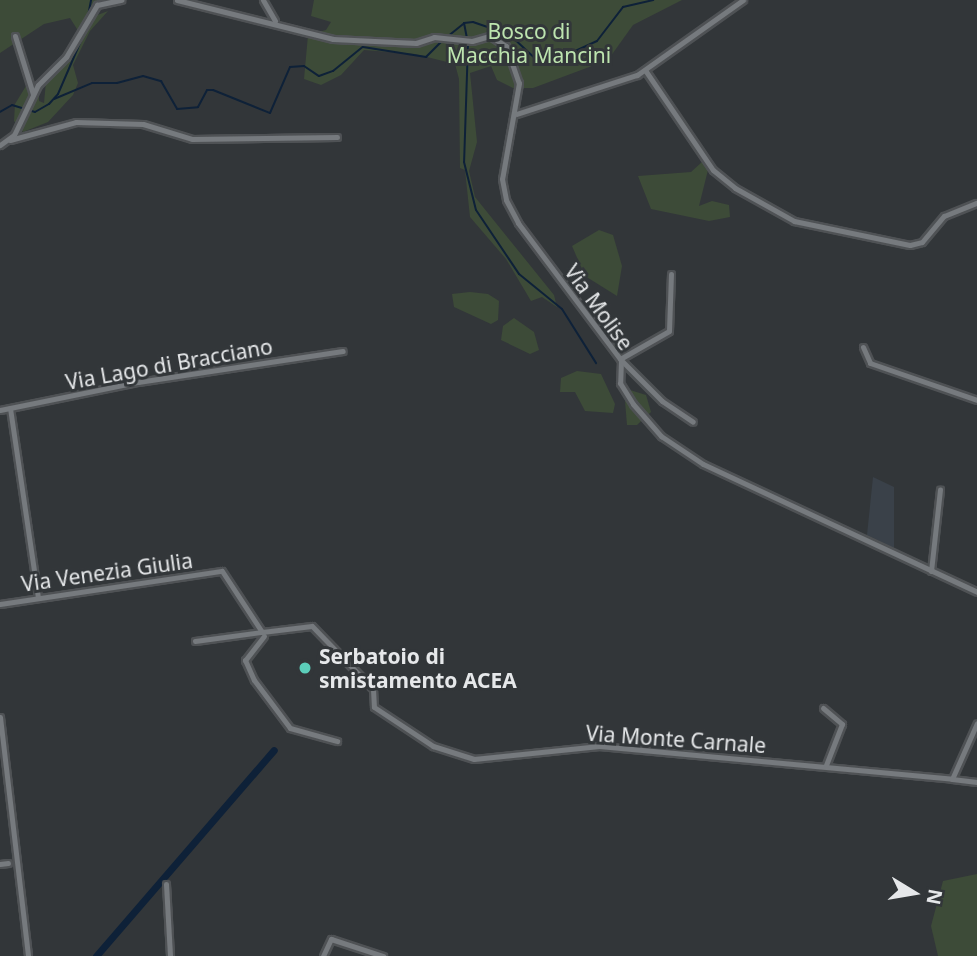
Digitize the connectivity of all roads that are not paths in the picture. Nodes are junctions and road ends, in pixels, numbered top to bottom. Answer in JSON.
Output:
{"nodes":[{"id":1,"x":121,"y":0,"type":"edge"},
{"id":2,"x":177,"y":0,"type":"edge"},
{"id":3,"x":262,"y":0,"type":"edge"},
{"id":4,"x":743,"y":0,"type":"edge"},
{"id":5,"x":275,"y":22,"type":"junction"},
{"id":6,"x":15,"y":36,"type":"dead end"},
{"id":7,"x":645,"y":71,"type":"junction"},
{"id":8,"x":33,"y":94,"type":"junction"},
{"id":9,"x":516,"y":114,"type":"junction"},
{"id":10,"x":337,"y":137,"type":"dead end"},
{"id":11,"x":10,"y":139,"type":"junction"},
{"id":12,"x":0,"y":145,"type":"edge"},
{"id":13,"x":977,"y":203,"type":"edge"},
{"id":14,"x":671,"y":274,"type":"dead end"},
{"id":15,"x":863,"y":347,"type":"dead end"},
{"id":16,"x":343,"y":351,"type":"dead end"},
{"id":17,"x":620,"y":359,"type":"junction"},
{"id":18,"x":977,"y":400,"type":"edge"},
{"id":19,"x":10,"y":408,"type":"junction"},
{"id":20,"x":0,"y":410,"type":"edge"},
{"id":21,"x":693,"y":422,"type":"dead end"},
{"id":22,"x":940,"y":489,"type":"dead end"},
{"id":23,"x":931,"y":571,"type":"junction"},
{"id":24,"x":977,"y":592,"type":"edge"},
{"id":25,"x":38,"y":597,"type":"junction"},
{"id":26,"x":0,"y":604,"type":"edge"},
{"id":27,"x":263,"y":634,"type":"junction"},
{"id":28,"x":195,"y":641,"type":"dead end"},
{"id":29,"x":823,"y":708,"type":"dead end"},
{"id":30,"x":0,"y":717,"type":"edge"},
{"id":31,"x":977,"y":723,"type":"edge"},
{"id":32,"x":337,"y":741,"type":"dead end"},
{"id":33,"x":826,"y":765,"type":"junction"},
{"id":34,"x":3,"y":769,"type":"edge"},
{"id":35,"x":952,"y":779,"type":"junction"},
{"id":36,"x":977,"y":782,"type":"edge"},
{"id":37,"x":8,"y":863,"type":"dead end"},
{"id":38,"x":0,"y":864,"type":"edge"},
{"id":39,"x":166,"y":884,"type":"dead end"},
{"id":40,"x":28,"y":956,"type":"edge"},
{"id":41,"x":170,"y":956,"type":"edge"},
{"id":42,"x":323,"y":956,"type":"edge"},
{"id":43,"x":383,"y":956,"type":"edge"}],
"edges":[{"from":1,"to":8,"type":"street"},
{"from":2,"to":5,"type":"street"},
{"from":3,"to":5,"type":"street"},
{"from":4,"to":7,"type":"street"},
{"from":5,"to":9,"type":"street","name":"Via Molise"},
{"from":6,"to":8,"type":"street"},
{"from":7,"to":9,"type":"street"},
{"from":7,"to":13,"type":"street"},
{"from":8,"to":11,"type":"street"},
{"from":9,"to":17,"type":"street","name":"Via Molise"},
{"from":10,"to":11,"type":"street"},
{"from":11,"to":12,"type":"street"},
{"from":14,"to":17,"type":"street"},
{"from":15,"to":18,"type":"street"},
{"from":16,"to":19,"type":"street","name":"Via Lago di Bracciano"},
{"from":17,"to":21,"type":"street"},
{"from":17,"to":23,"type":"street","name":"Via Molise"},
{"from":19,"to":20,"type":"street","name":"Via Lago di Bracciano"},
{"from":19,"to":25,"type":"street"},
{"from":22,"to":23,"type":"street"},
{"from":23,"to":24,"type":"street","name":"Via Molise"},
{"from":25,"to":26,"type":"street","name":"Via Venezia Giulia"},
{"from":25,"to":27,"type":"street","name":"Via Venezia Giulia"},
{"from":27,"to":28,"type":"street"},
{"from":27,"to":32,"type":"street"},
{"from":27,"to":33,"type":"street","name":"Via Monte Carnale"},
{"from":29,"to":33,"type":"street"},
{"from":30,"to":34,"type":"street"},
{"from":31,"to":35,"type":"street"},
{"from":33,"to":35,"type":"street","name":"Via Monte Carnale"},
{"from":34,"to":40,"type":"street"},
{"from":35,"to":36,"type":"street","name":"Via Monte Carnale"},
{"from":37,"to":38,"type":"street"},
{"from":39,"to":41,"type":"street"},
{"from":42,"to":43,"type":"street"}]}
